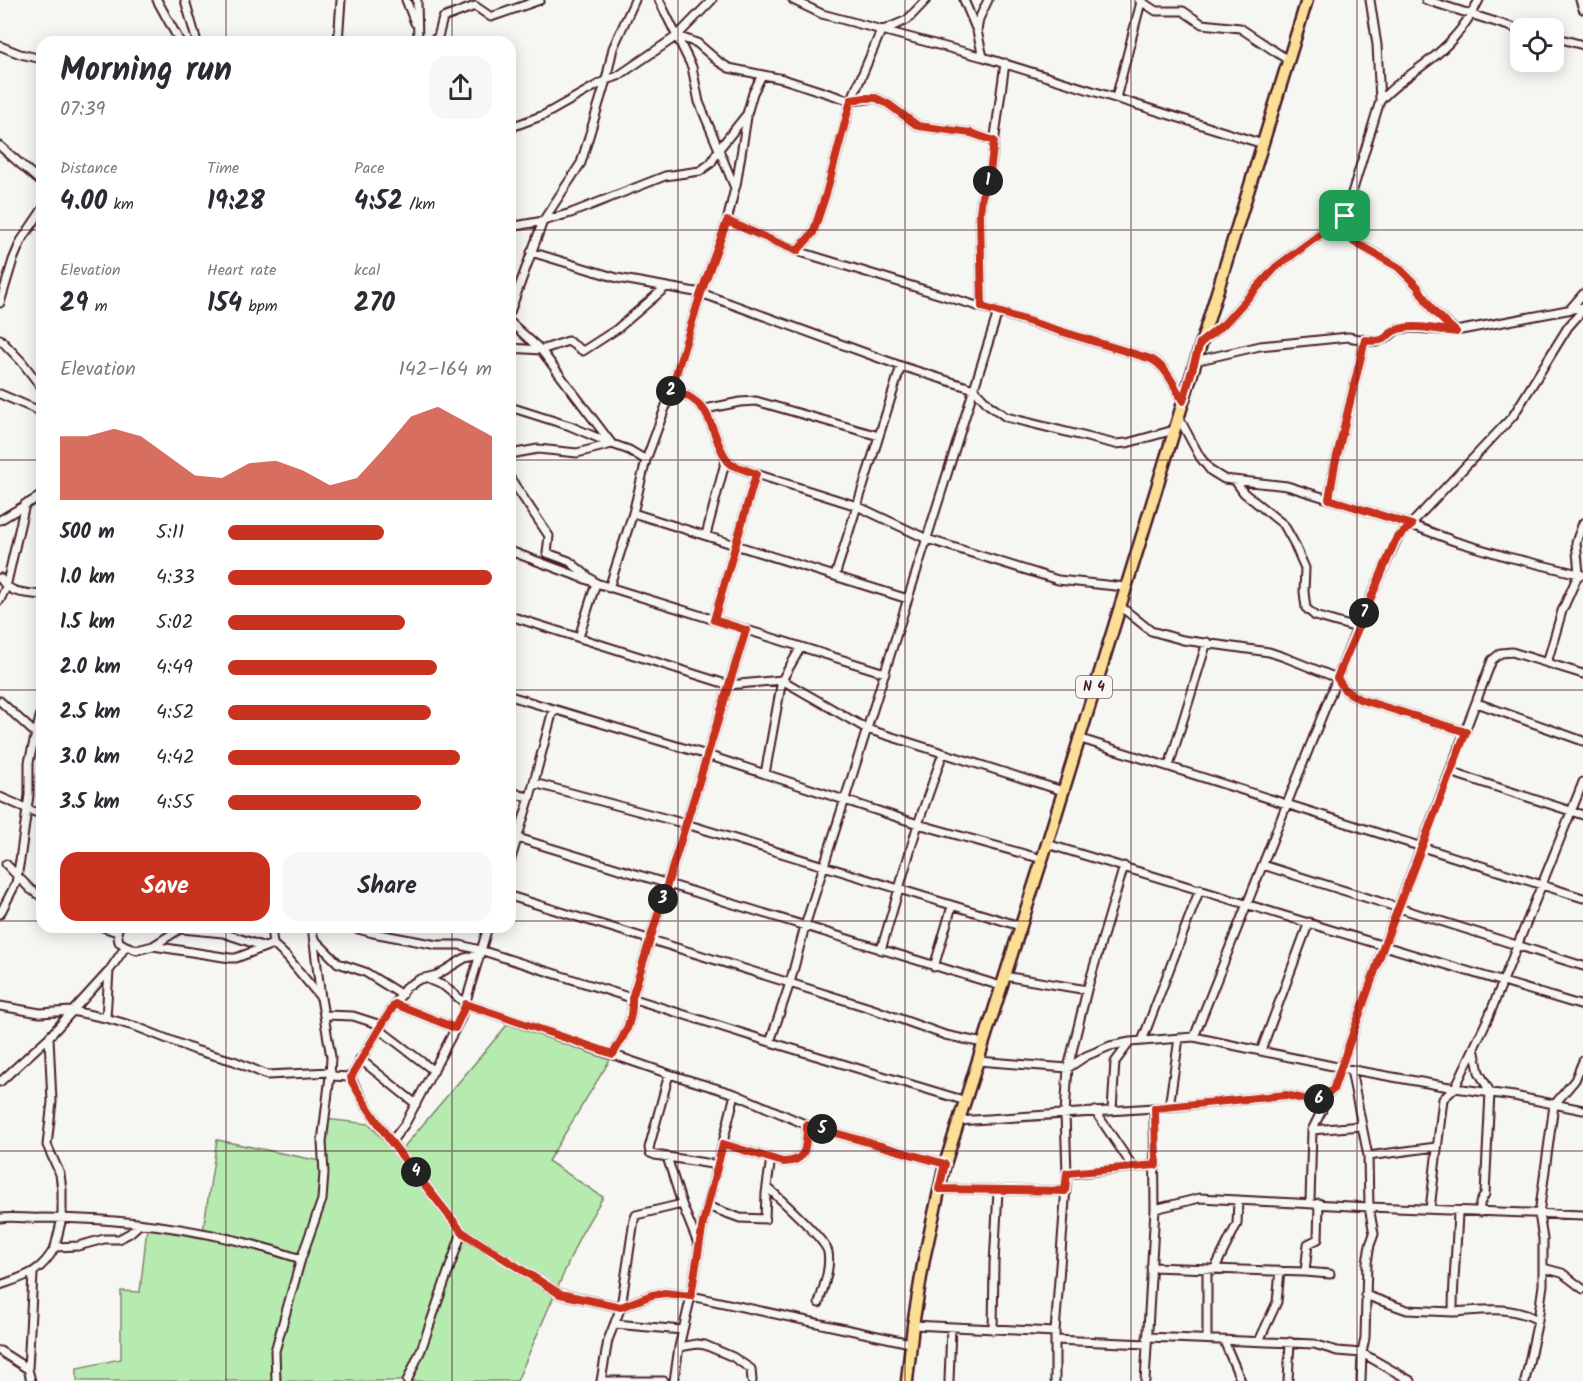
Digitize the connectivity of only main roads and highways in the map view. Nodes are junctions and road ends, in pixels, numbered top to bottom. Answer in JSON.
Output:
{"nodes":[{"id":1,"x":1307,"y":0,"type":"edge"},
{"id":2,"x":907,"y":1381,"type":"edge"}],
"edges":[{"from":1,"to":2,"type":"main road","number":"N 4"}]}
